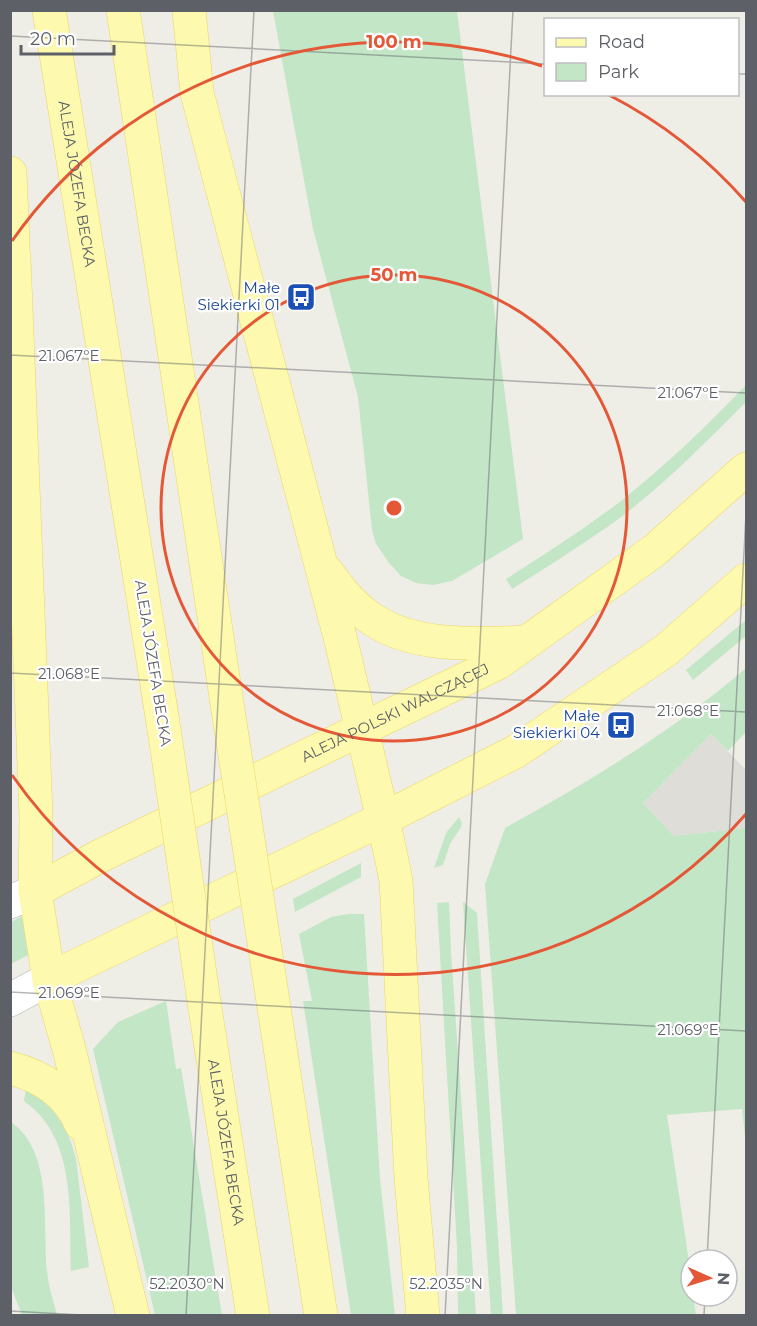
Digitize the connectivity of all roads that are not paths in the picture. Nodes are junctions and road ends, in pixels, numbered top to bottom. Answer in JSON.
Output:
{"nodes":[{"id":1,"x":49,"y":10,"type":"edge"},
{"id":2,"x":123,"y":10,"type":"edge"},
{"id":3,"x":174,"y":10,"type":"edge"},
{"id":4,"x":189,"y":10,"type":"edge"},
{"id":5,"x":197,"y":93,"type":"junction"},
{"id":6,"x":10,"y":173,"type":"edge"},
{"id":7,"x":12,"y":232,"type":"edge"},
{"id":8,"x":747,"y":469,"type":"edge"},
{"id":9,"x":321,"y":566,"type":"junction"},
{"id":10,"x":747,"y":580,"type":"edge"},
{"id":11,"x":527,"y":642,"type":"junction"},
{"id":12,"x":362,"y":729,"type":"junction"},
{"id":13,"x":383,"y":819,"type":"junction"},
{"id":14,"x":23,"y":897,"type":"edge"},
{"id":15,"x":49,"y":979,"type":"junction"},
{"id":16,"x":10,"y":1000,"type":"edge"},
{"id":17,"x":10,"y":1068,"type":"edge"},
{"id":18,"x":98,"y":1166,"type":"junction"},
{"id":19,"x":133,"y":1316,"type":"edge"},
{"id":20,"x":253,"y":1316,"type":"edge"},
{"id":21,"x":321,"y":1316,"type":"edge"},
{"id":22,"x":423,"y":1316,"type":"edge"}],
"edges":[{"from":1,"to":20,"type":"main road","name":"ALEJA JÓZEFA BECKA","bridge":true},
{"from":2,"to":21,"type":"main road","bridge":true},
{"from":3,"to":5,"type":"main road"},
{"from":4,"to":5,"type":"main road"},
{"from":5,"to":9,"type":"main road"},
{"from":6,"to":7,"type":"main road"},
{"from":7,"to":14,"type":"main road"},
{"from":8,"to":11,"type":"main road","name":"ALEJA POLSKI WALCZĄCEJ"},
{"from":9,"to":11,"type":"main road"},
{"from":9,"to":12,"type":"main road"},
{"from":10,"to":13,"type":"main road"},
{"from":11,"to":12,"type":"main road","name":"ALEJA POLSKI WALCZĄCEJ"},
{"from":12,"to":13,"type":"main road"},
{"from":12,"to":14,"type":"main road","name":"ALEJA POLSKI WALCZĄCEJ"},
{"from":13,"to":15,"type":"main road"},
{"from":13,"to":22,"type":"main road"},
{"from":14,"to":15,"type":"main road"},
{"from":15,"to":16,"type":"street"},
{"from":15,"to":18,"type":"main road"},
{"from":17,"to":18,"type":"main road"},
{"from":18,"to":19,"type":"main road"}]}
